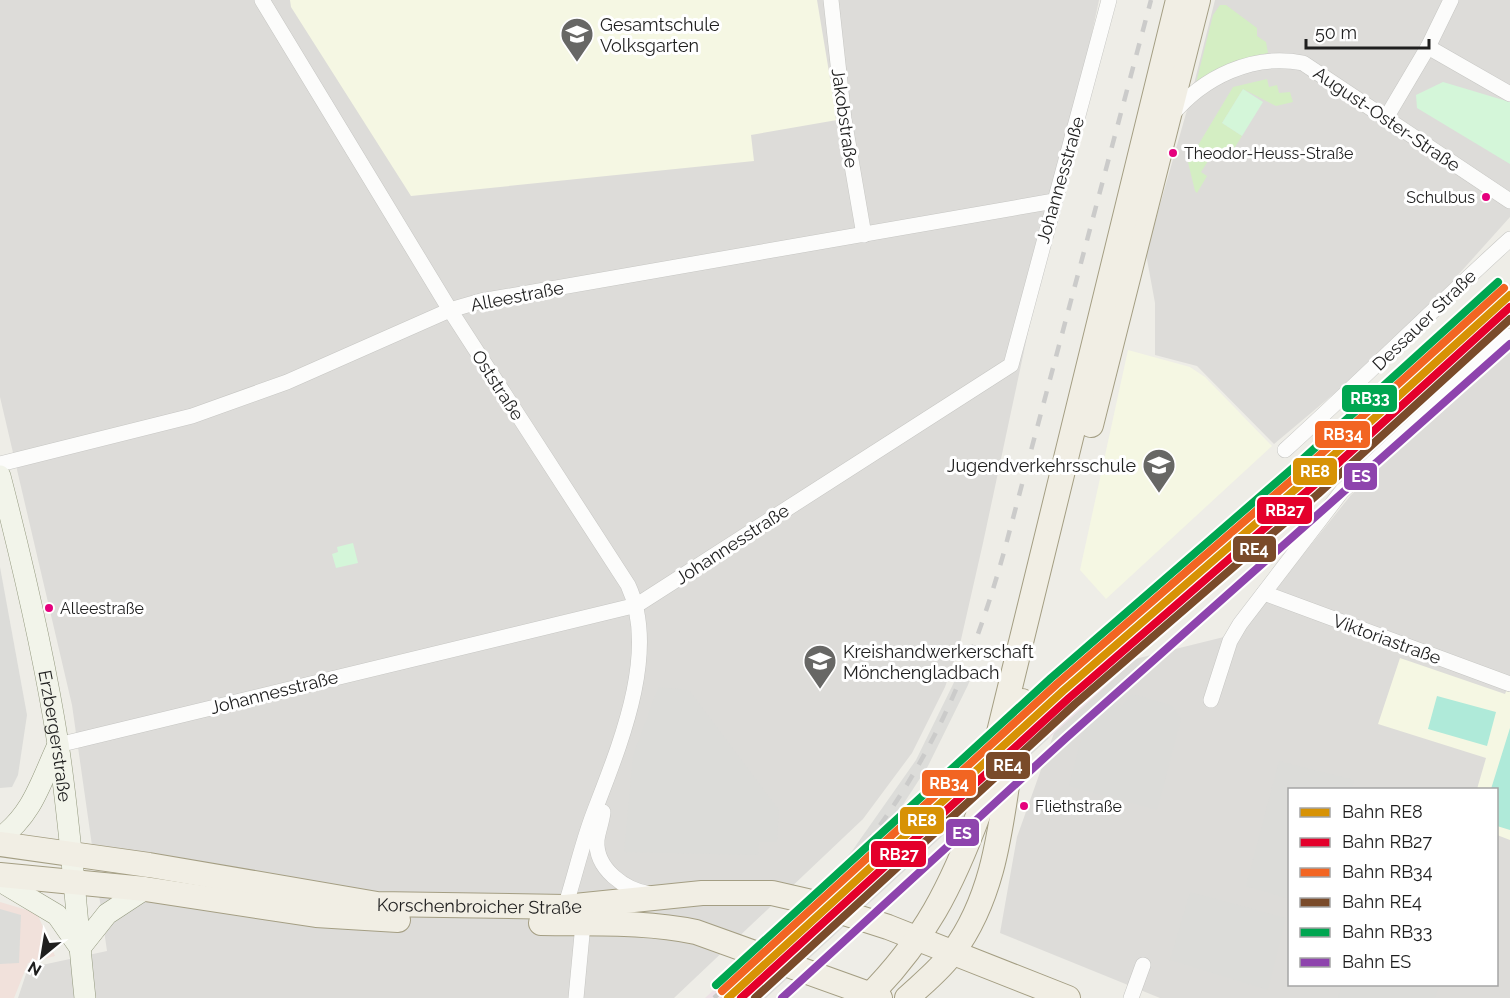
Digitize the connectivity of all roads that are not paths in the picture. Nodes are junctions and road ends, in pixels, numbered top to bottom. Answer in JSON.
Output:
{"nodes":[{"id":1,"x":262,"y":0,"type":"edge"},
{"id":2,"x":831,"y":0,"type":"edge"},
{"id":3,"x":1109,"y":0,"type":"edge"},
{"id":4,"x":1178,"y":0,"type":"edge"},
{"id":5,"x":1198,"y":0,"type":"edge"},
{"id":6,"x":1451,"y":0,"type":"edge"},
{"id":7,"x":1428,"y":47,"type":"junction"},
{"id":8,"x":1510,"y":94,"type":"edge"},
{"id":9,"x":1386,"y":118,"type":"junction"},
{"id":10,"x":1168,"y":121,"type":"junction"},
{"id":11,"x":1054,"y":201,"type":"junction"},
{"id":12,"x":1510,"y":201,"type":"edge"},
{"id":13,"x":864,"y":236,"type":"junction"},
{"id":14,"x":1510,"y":239,"type":"edge"},
{"id":15,"x":450,"y":310,"type":"junction"},
{"id":16,"x":1510,"y":336,"type":"edge"},
{"id":17,"x":1285,"y":450,"type":"dead end"},
{"id":18,"x":0,"y":464,"type":"edge"},
{"id":19,"x":0,"y":476,"type":"edge"},
{"id":20,"x":1264,"y":593,"type":"junction"},
{"id":21,"x":637,"y":605,"type":"junction"},
{"id":22,"x":1510,"y":684,"type":"edge"},
{"id":23,"x":1211,"y":700,"type":"dead end"},
{"id":24,"x":58,"y":745,"type":"junction"},
{"id":25,"x":604,"y":791,"type":"junction"},
{"id":26,"x":0,"y":838,"type":"edge"},
{"id":27,"x":0,"y":844,"type":"edge"},
{"id":28,"x":70,"y":853,"type":"junction"},
{"id":29,"x":0,"y":875,"type":"edge"},
{"id":30,"x":0,"y":881,"type":"edge"},
{"id":31,"x":75,"y":884,"type":"junction"},
{"id":32,"x":145,"y":889,"type":"junction"},
{"id":33,"x":667,"y":897,"type":"junction"},
{"id":34,"x":566,"y":907,"type":"junction"},
{"id":35,"x":583,"y":924,"type":"junction"},
{"id":36,"x":919,"y":940,"type":"junction"},
{"id":37,"x":80,"y":948,"type":"junction"},
{"id":38,"x":953,"y":953,"type":"junction"},
{"id":39,"x":1143,"y":964,"type":"dead end"},
{"id":40,"x":988,"y":968,"type":"junction"},
{"id":41,"x":892,"y":970,"type":"junction"},
{"id":42,"x":828,"y":979,"type":"junction"},
{"id":43,"x":916,"y":990,"type":"edge"},
{"id":44,"x":872,"y":997,"type":"edge"},
{"id":45,"x":85,"y":998,"type":"edge"},
{"id":46,"x":576,"y":998,"type":"edge"},
{"id":47,"x":1068,"y":998,"type":"edge"},
{"id":48,"x":1131,"y":998,"type":"edge"}],
"edges":[{"from":1,"to":15,"type":"street","name":"Oststraße"},
{"from":2,"to":13,"type":"street","name":"Jakobstraße"},
{"from":3,"to":11,"type":"street","name":"Johannesstraße"},
{"from":4,"to":36,"type":"main road"},
{"from":5,"to":10,"type":"main road"},
{"from":6,"to":7,"type":"street"},
{"from":7,"to":8,"type":"street"},
{"from":7,"to":9,"type":"street"},
{"from":9,"to":10,"type":"street","name":"August-Oster-Straße"},
{"from":9,"to":12,"type":"street","name":"August-Oster-Straße"},
{"from":10,"to":38,"type":"main road"},
{"from":11,"to":13,"type":"street","name":"Alleestraße"},
{"from":11,"to":21,"type":"street","name":"Johannesstraße"},
{"from":13,"to":15,"type":"street","name":"Alleestraße"},
{"from":14,"to":17,"type":"street","name":"Dessauer Straße"},
{"from":15,"to":18,"type":"street","name":"Alleestraße"},
{"from":15,"to":21,"type":"street","name":"Oststraße"},
{"from":16,"to":20,"type":"street"},
{"from":19,"to":24,"type":"main road","name":"Erzbergerstraße"},
{"from":20,"to":22,"type":"street","name":"Viktoriastraße"},
{"from":20,"to":23,"type":"street"},
{"from":21,"to":24,"type":"street","name":"Johannesstraße"},
{"from":21,"to":25,"type":"street","name":"Oststraße"},
{"from":24,"to":26,"type":"main road"},
{"from":24,"to":28,"type":"main road","name":"Erzbergerstraße"},
{"from":25,"to":33,"type":"street","name":"Oststraße"},
{"from":25,"to":34,"type":"street","name":"Oststraße"},
{"from":27,"to":28,"type":"main road","name":"Korschenbroicher Straße"},
{"from":28,"to":31,"type":"main road","name":"Erzbergerstraße"},
{"from":28,"to":34,"type":"main road","name":"Korschenbroicher Straße"},
{"from":29,"to":31,"type":"main road","name":"Korschenbroicher Straße"},
{"from":30,"to":37,"type":"main road"},
{"from":31,"to":32,"type":"main road","name":"Korschenbroicher Straße"},
{"from":31,"to":37,"type":"main road","name":"Erzbergerstraße"},
{"from":32,"to":35,"type":"main road","name":"Korschenbroicher Straße"},
{"from":32,"to":37,"type":"main road"},
{"from":33,"to":34,"type":"main road","name":"Korschenbroicher Straße"},
{"from":33,"to":36,"type":"main road","name":"Korschenbroicher Straße"},
{"from":35,"to":42,"type":"main road","name":"Korschenbroicher Straße"},
{"from":35,"to":46,"type":"street"},
{"from":36,"to":38,"type":"main road","name":"Korschenbroicher Straße"},
{"from":36,"to":41,"type":"main road"},
{"from":37,"to":45,"type":"main road","name":"Erzbergerstraße"},
{"from":38,"to":40,"type":"main road"},
{"from":38,"to":41,"type":"main road"},
{"from":38,"to":43,"type":"main road"},
{"from":39,"to":48,"type":"street"},
{"from":40,"to":43,"type":"main road"},
{"from":40,"to":47,"type":"main road"},
{"from":41,"to":42,"type":"main road"},
{"from":41,"to":44,"type":"main road"},
{"from":42,"to":44,"type":"main road","name":"Korschenbroicher Straße"},
{"from":43,"to":44,"type":"main road"}]}
